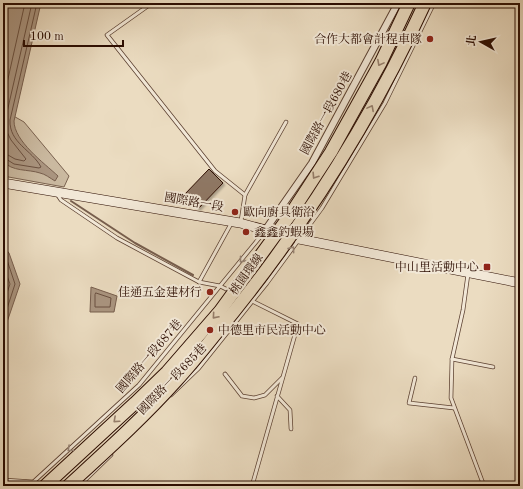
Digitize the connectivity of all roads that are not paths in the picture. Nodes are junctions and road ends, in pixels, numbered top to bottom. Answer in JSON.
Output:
{"nodes":[{"id":1,"x":152,"y":3,"type":"edge"},
{"id":2,"x":398,"y":3,"type":"edge"},
{"id":3,"x":409,"y":3,"type":"edge"},
{"id":4,"x":424,"y":3,"type":"edge"},
{"id":5,"x":434,"y":3,"type":"edge"},
{"id":6,"x":286,"y":122,"type":"dead end"},
{"id":7,"x":3,"y":183,"type":"edge"},
{"id":8,"x":56,"y":191,"type":"junction"},
{"id":9,"x":245,"y":195,"type":"junction"},
{"id":10,"x":236,"y":222,"type":"junction"},
{"id":11,"x":266,"y":229,"type":"junction"},
{"id":12,"x":300,"y":239,"type":"junction"},
{"id":13,"x":469,"y":272,"type":"junction"},
{"id":14,"x":199,"y":282,"type":"junction"},
{"id":15,"x":520,"y":282,"type":"edge"},
{"id":16,"x":220,"y":286,"type":"junction"},
{"id":17,"x":253,"y":301,"type":"junction"},
{"id":18,"x":452,"y":359,"type":"junction"},
{"id":19,"x":493,"y":368,"type":"dead end"},
{"id":20,"x":225,"y":374,"type":"dead end"},
{"id":21,"x":283,"y":377,"type":"junction"},
{"id":22,"x":415,"y":378,"type":"dead end"},
{"id":23,"x":277,"y":396,"type":"junction"},
{"id":24,"x":170,"y":397,"type":"dead end"},
{"id":25,"x":454,"y":408,"type":"junction"},
{"id":26,"x":291,"y":430,"type":"dead end"},
{"id":27,"x":113,"y":452,"type":"dead end"},
{"id":28,"x":3,"y":480,"type":"edge"},
{"id":29,"x":39,"y":484,"type":"edge"},
{"id":30,"x":29,"y":486,"type":"edge"},
{"id":31,"x":37,"y":486,"type":"edge"},
{"id":32,"x":68,"y":486,"type":"edge"},
{"id":33,"x":79,"y":486,"type":"edge"},
{"id":34,"x":252,"y":486,"type":"edge"},
{"id":35,"x":484,"y":486,"type":"edge"}],
"edges":[{"from":1,"to":9,"type":"lane"},
{"from":2,"to":11,"type":"street","name":"國際路一段680巷"},
{"from":3,"to":29,"type":"highway","name":"桃園環線","one_way":true,"bridge":true},
{"from":32,"to":4,"type":"highway","name":"桃園環線","one_way":true,"bridge":true},
{"from":5,"to":12,"type":"lane","name":"國際路一段685巷"},
{"from":6,"to":9,"type":"lane"},
{"from":7,"to":8,"type":"street","name":"國際路一段"},
{"from":8,"to":10,"type":"street","name":"國際路一段"},
{"from":8,"to":14,"type":"lane"},
{"from":9,"to":10,"type":"lane"},
{"from":10,"to":11,"type":"street","name":"國際路一段"},
{"from":10,"to":14,"type":"lane"},
{"from":11,"to":12,"type":"street","name":"國際路一段"},
{"from":11,"to":16,"type":"lane","name":"國際路一段687巷","one_way":true},
{"from":12,"to":13,"type":"street","name":"國際路一段"},
{"from":17,"to":12,"type":"lane","name":"國際路一段685巷","one_way":true},
{"from":13,"to":15,"type":"street","name":"國際路一段"},
{"from":13,"to":18,"type":"lane"},
{"from":14,"to":16,"type":"lane"},
{"from":16,"to":17,"type":"lane"},
{"from":16,"to":29,"type":"lane","name":"國際路一段687巷","one_way":true},
{"from":17,"to":21,"type":"lane"},
{"from":17,"to":24,"type":"lane","name":"國際路一段685巷"},
{"from":18,"to":19,"type":"lane"},
{"from":18,"to":25,"type":"lane"},
{"from":20,"to":21,"type":"lane"},
{"from":21,"to":23,"type":"lane"},
{"from":22,"to":25,"type":"lane"},
{"from":23,"to":26,"type":"lane"},
{"from":23,"to":34,"type":"lane"},
{"from":25,"to":35,"type":"lane"},
{"from":27,"to":33,"type":"lane"},
{"from":28,"to":29,"type":"lane"},
{"from":29,"to":30,"type":"lane","name":"國際路一段687巷"},
{"from":29,"to":31,"type":"lane"}]}
